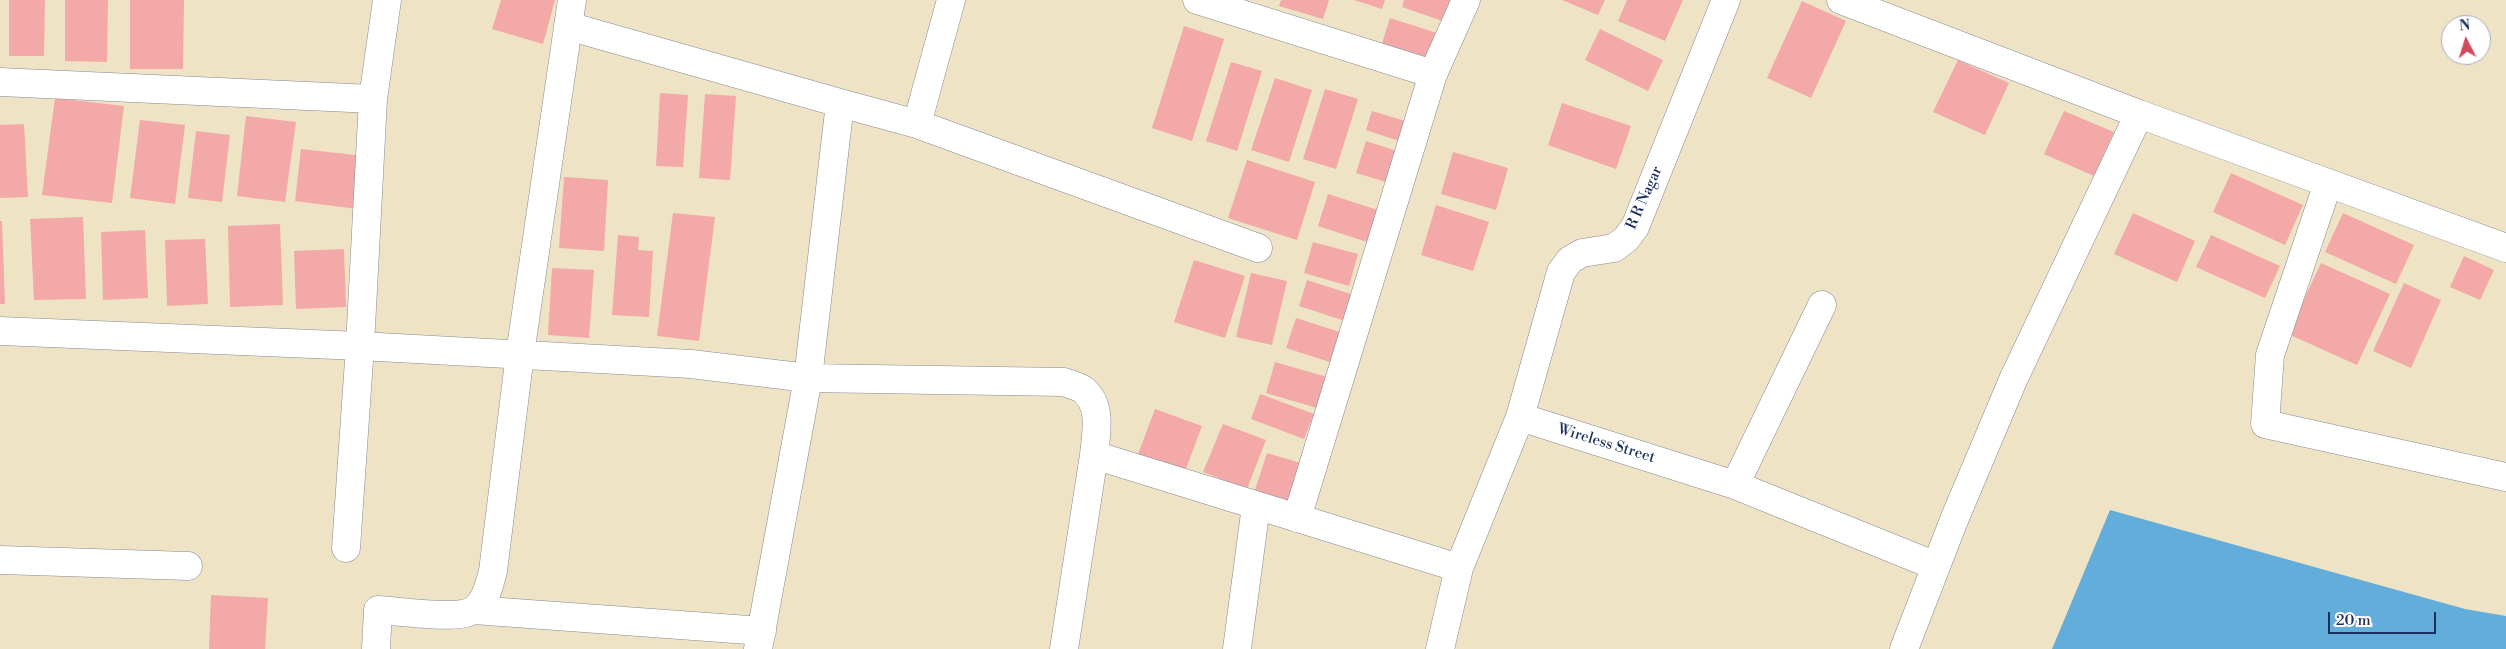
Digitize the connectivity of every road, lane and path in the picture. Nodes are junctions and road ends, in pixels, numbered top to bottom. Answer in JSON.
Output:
{"nodes":[{"id":1,"x":387,"y":0,"type":"edge"},
{"id":2,"x":572,"y":0,"type":"edge"},
{"id":3,"x":951,"y":0,"type":"edge"},
{"id":4,"x":1197,"y":0,"type":"edge"},
{"id":5,"x":1466,"y":0,"type":"edge"},
{"id":6,"x":1726,"y":0,"type":"edge"},
{"id":7,"x":1841,"y":0,"type":"edge"},
{"id":8,"x":568,"y":26,"type":"junction"},
{"id":9,"x":1433,"y":74,"type":"junction"},
{"id":10,"x":0,"y":82,"type":"edge"},
{"id":11,"x":373,"y":99,"type":"junction"},
{"id":12,"x":840,"y":103,"type":"junction"},
{"id":13,"x":2139,"y":114,"type":"junction"},
{"id":14,"x":917,"y":124,"type":"junction"},
{"id":15,"x":2328,"y":183,"type":"junction"},
{"id":16,"x":1258,"y":248,"type":"dead end"},
{"id":17,"x":2506,"y":248,"type":"edge"},
{"id":18,"x":1822,"y":305,"type":"dead end"},
{"id":19,"x":0,"y":331,"type":"edge"},
{"id":20,"x":360,"y":346,"type":"junction"},
{"id":21,"x":520,"y":354,"type":"junction"},
{"id":22,"x":808,"y":378,"type":"junction"},
{"id":23,"x":1520,"y":417,"type":"junction"},
{"id":24,"x":1094,"y":455,"type":"junction"},
{"id":25,"x":2506,"y":478,"type":"edge"},
{"id":26,"x":1735,"y":485,"type":"junction"},
{"id":27,"x":1256,"y":506,"type":"junction"},
{"id":28,"x":1297,"y":518,"type":"junction"},
{"id":29,"x":346,"y":548,"type":"dead end"},
{"id":30,"x":0,"y":560,"type":"edge"},
{"id":31,"x":188,"y":566,"type":"dead end"},
{"id":32,"x":1936,"y":566,"type":"junction"},
{"id":33,"x":1459,"y":568,"type":"junction"},
{"id":34,"x":474,"y":610,"type":"junction"},
{"id":35,"x":760,"y":640,"type":"edge"},
{"id":36,"x":1442,"y":648,"type":"edge"},
{"id":37,"x":376,"y":649,"type":"edge"},
{"id":38,"x":1064,"y":649,"type":"edge"},
{"id":39,"x":1237,"y":649,"type":"edge"},
{"id":40,"x":1904,"y":649,"type":"edge"}],
"edges":[{"from":1,"to":11,"type":"street"},
{"from":2,"to":8,"type":"street"},
{"from":3,"to":14,"type":"street"},
{"from":4,"to":9,"type":"street"},
{"from":5,"to":9,"type":"street"},
{"from":6,"to":23,"type":"street","name":"R R Nagar"},
{"from":7,"to":13,"type":"street"},
{"from":8,"to":12,"type":"street"},
{"from":8,"to":21,"type":"street"},
{"from":9,"to":28,"type":"street"},
{"from":10,"to":11,"type":"street"},
{"from":11,"to":20,"type":"street"},
{"from":12,"to":14,"type":"street"},
{"from":12,"to":22,"type":"street"},
{"from":13,"to":15,"type":"street"},
{"from":13,"to":32,"type":"street"},
{"from":14,"to":16,"type":"street"},
{"from":15,"to":17,"type":"street"},
{"from":15,"to":25,"type":"street"},
{"from":18,"to":26,"type":"street"},
{"from":19,"to":20,"type":"street"},
{"from":20,"to":21,"type":"street"},
{"from":20,"to":29,"type":"street"},
{"from":21,"to":22,"type":"street"},
{"from":21,"to":34,"type":"street"},
{"from":22,"to":24,"type":"street"},
{"from":22,"to":35,"type":"street"},
{"from":23,"to":26,"type":"street","name":"Wireless Street"},
{"from":23,"to":33,"type":"street"},
{"from":24,"to":27,"type":"street"},
{"from":24,"to":38,"type":"street"},
{"from":26,"to":32,"type":"street","name":"Wireless Street"},
{"from":27,"to":28,"type":"street"},
{"from":27,"to":39,"type":"street"},
{"from":28,"to":33,"type":"street"},
{"from":30,"to":31,"type":"street"},
{"from":32,"to":40,"type":"street"},
{"from":33,"to":36,"type":"street"},
{"from":34,"to":35,"type":"street"},
{"from":34,"to":37,"type":"street"}]}
